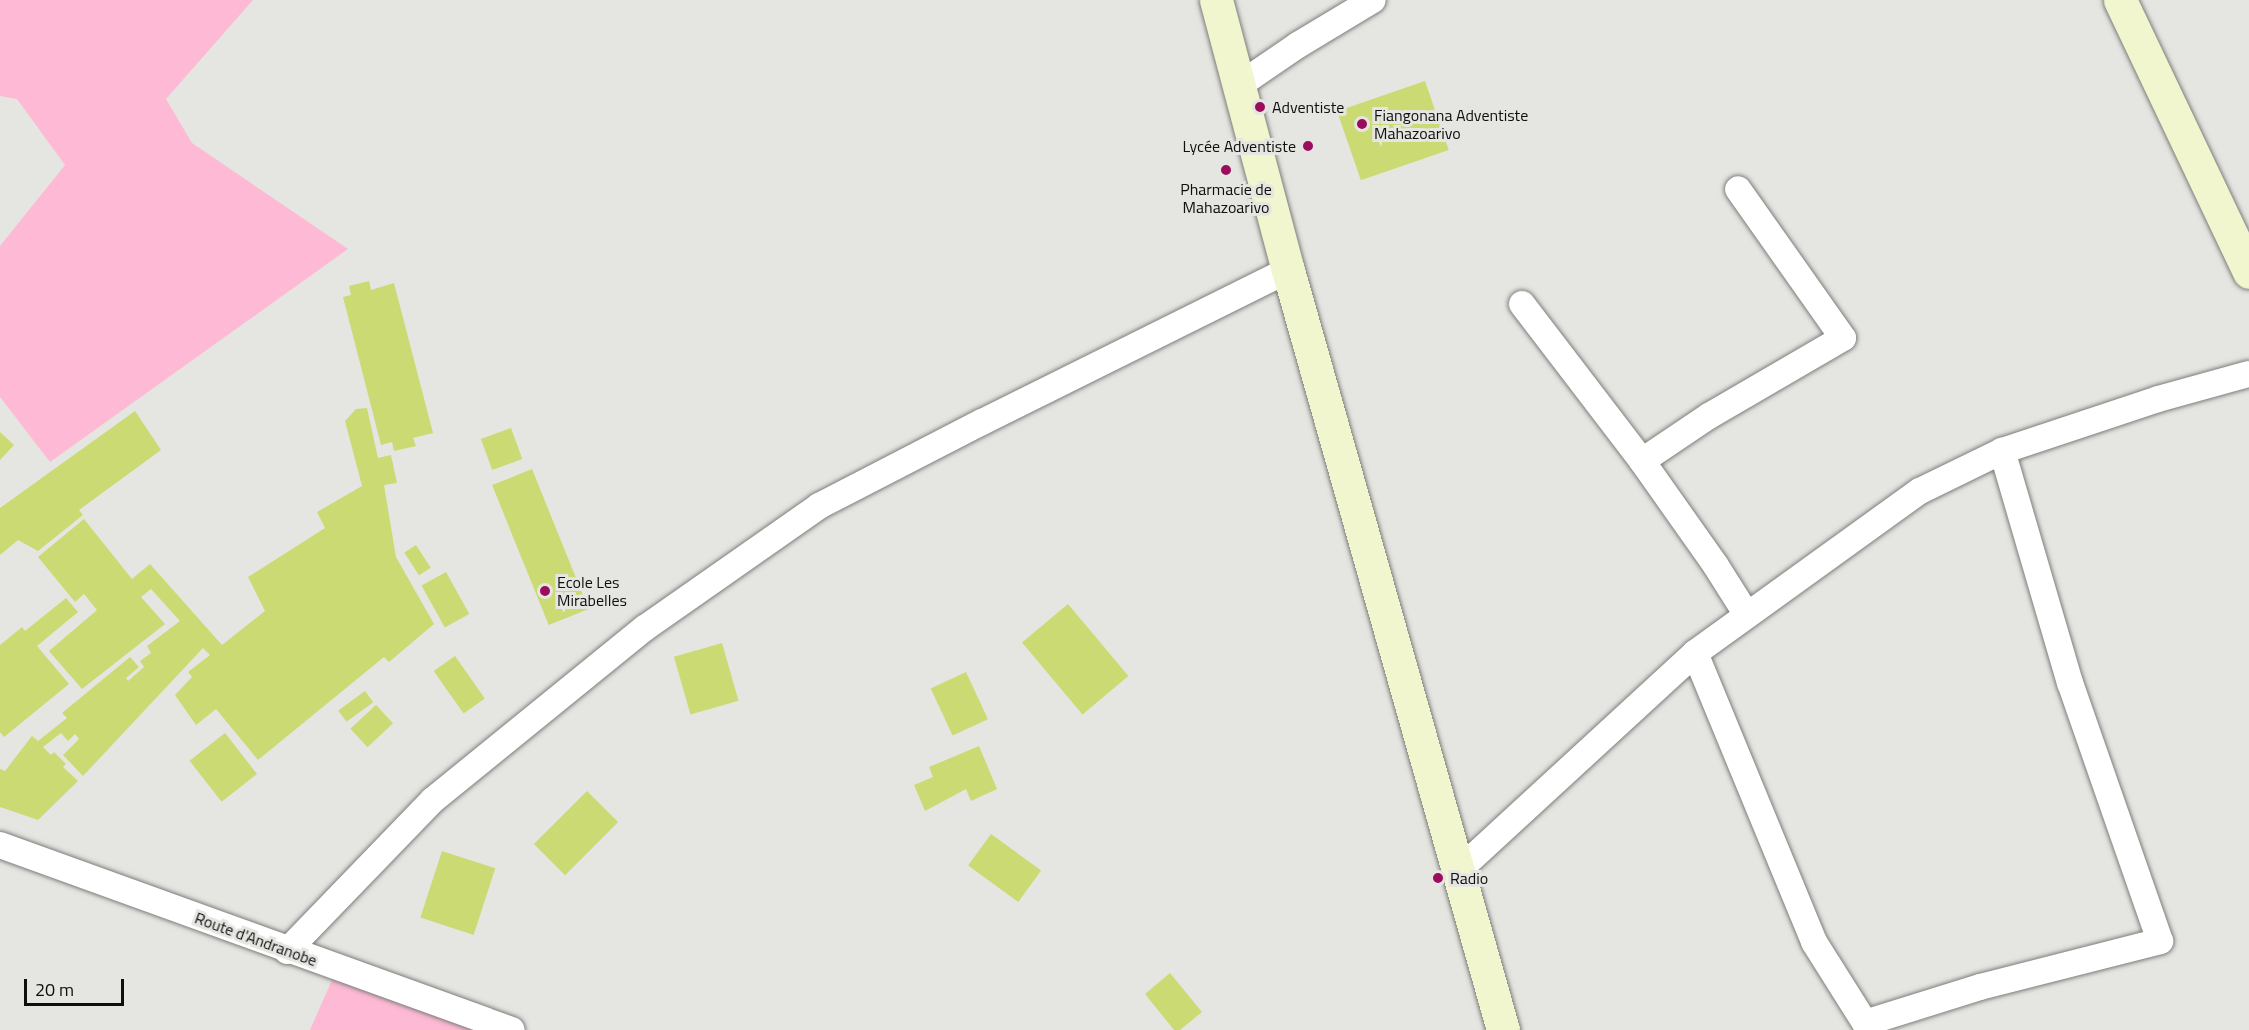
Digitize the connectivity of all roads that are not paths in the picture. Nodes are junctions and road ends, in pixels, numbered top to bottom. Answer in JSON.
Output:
{"nodes":[{"id":1,"x":1216,"y":0,"type":"edge"},
{"id":2,"x":1373,"y":0,"type":"edge"},
{"id":3,"x":2120,"y":0,"type":"edge"},
{"id":4,"x":1238,"y":86,"type":"junction"},
{"id":5,"x":1738,"y":189,"type":"dead end"},
{"id":6,"x":1288,"y":270,"type":"junction"},
{"id":7,"x":2249,"y":272,"type":"edge"},
{"id":8,"x":1522,"y":304,"type":"dead end"},
{"id":9,"x":2249,"y":374,"type":"edge"},
{"id":10,"x":2002,"y":451,"type":"junction"},
{"id":11,"x":1641,"y":461,"type":"junction"},
{"id":12,"x":1747,"y":615,"type":"junction"},
{"id":13,"x":1695,"y":653,"type":"junction"},
{"id":14,"x":0,"y":845,"type":"edge"},
{"id":15,"x":1459,"y":870,"type":"junction"},
{"id":16,"x":287,"y":951,"type":"junction"},
{"id":17,"x":512,"y":1030,"type":"edge"},
{"id":18,"x":1503,"y":1030,"type":"edge"}],
"edges":[{"from":1,"to":4,"type":"street"},
{"from":2,"to":4,"type":"street"},
{"from":3,"to":7,"type":"street"},
{"from":4,"to":6,"type":"street"},
{"from":5,"to":11,"type":"street"},
{"from":6,"to":15,"type":"street"},
{"from":6,"to":16,"type":"street"},
{"from":8,"to":11,"type":"street"},
{"from":9,"to":10,"type":"street"},
{"from":10,"to":12,"type":"street"},
{"from":10,"to":13,"type":"street"},
{"from":11,"to":12,"type":"street"},
{"from":12,"to":13,"type":"street"},
{"from":13,"to":15,"type":"street"},
{"from":14,"to":16,"type":"street","name":"Route d'Andranobe"},
{"from":15,"to":18,"type":"street"},
{"from":16,"to":17,"type":"street","name":"Route d'Andranobe"}]}
